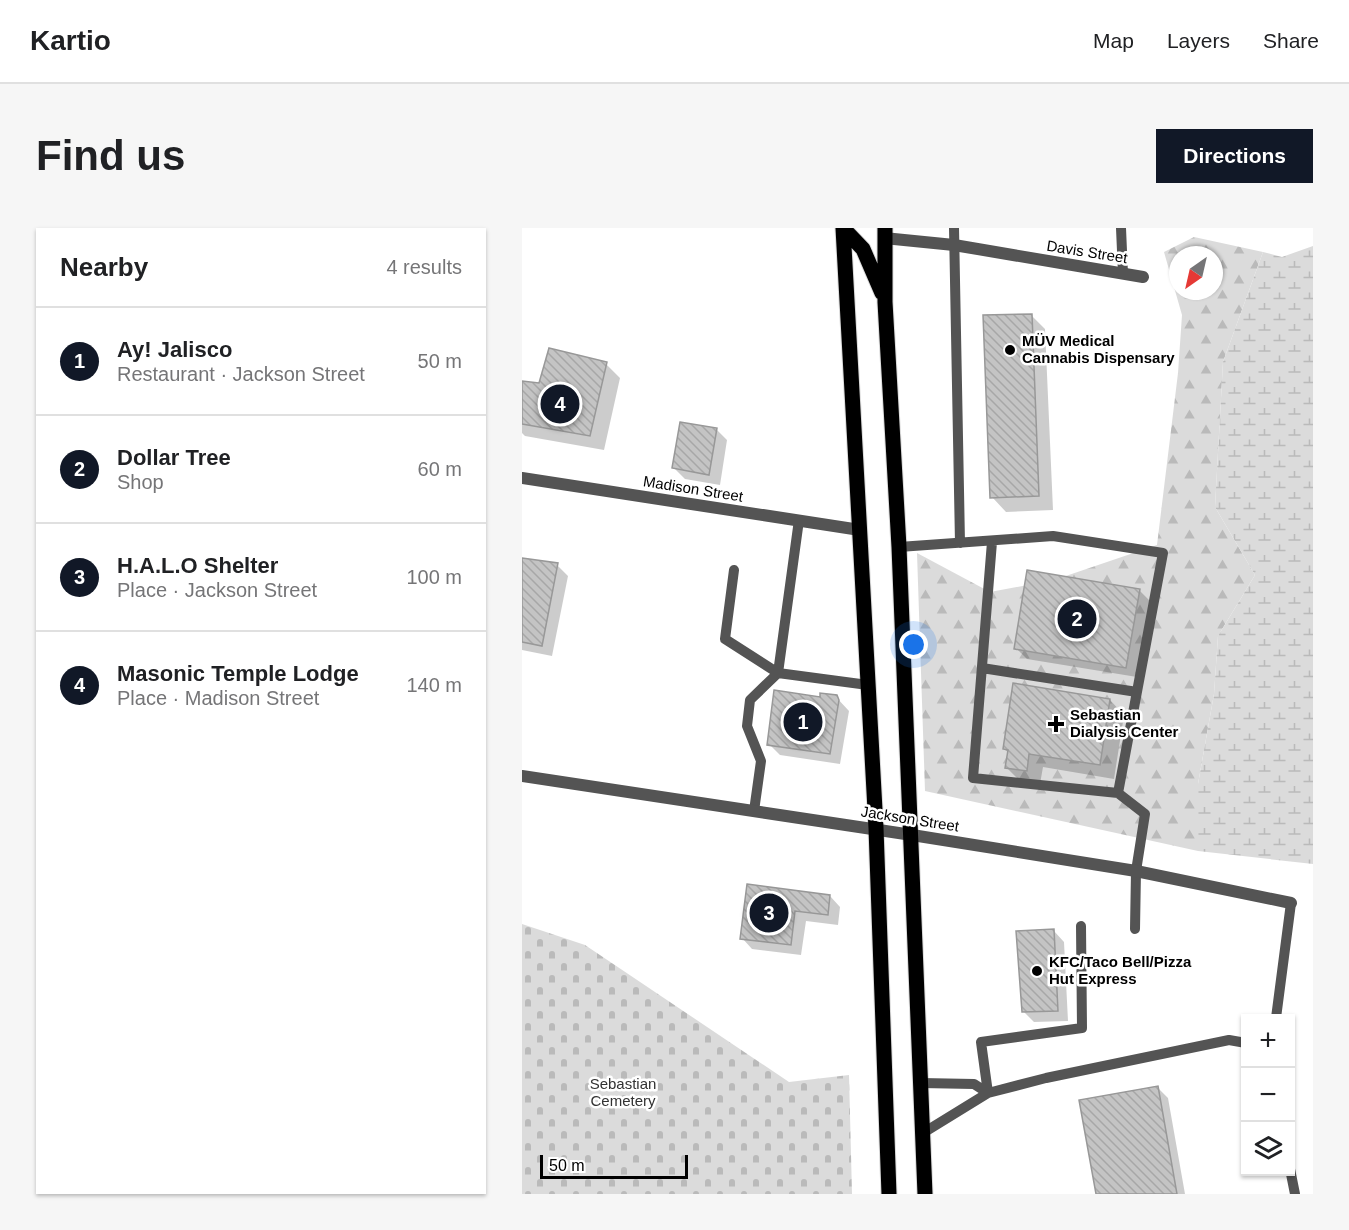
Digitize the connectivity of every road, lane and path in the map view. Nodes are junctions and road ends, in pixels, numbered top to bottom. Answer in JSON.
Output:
{"nodes":[{"id":1,"x":843,"y":228,"type":"edge"},
{"id":2,"x":954,"y":228,"type":"edge"},
{"id":3,"x":1121,"y":228,"type":"edge"},
{"id":4,"x":883,"y":231,"type":"edge"},
{"id":5,"x":954,"y":245,"type":"junction"},
{"id":6,"x":1123,"y":274,"type":"junction"},
{"id":7,"x":1143,"y":277,"type":"dead end"},
{"id":8,"x":885,"y":302,"type":"junction"},
{"id":9,"x":522,"y":478,"type":"edge"},
{"id":10,"x":800,"y":520,"type":"junction"},
{"id":11,"x":860,"y":530,"type":"junction"},
{"id":12,"x":992,"y":542,"type":"junction"},
{"id":13,"x":960,"y":543,"type":"junction"},
{"id":14,"x":899,"y":547,"type":"junction"},
{"id":15,"x":734,"y":570,"type":"dead end"},
{"id":16,"x":982,"y":668,"type":"junction"},
{"id":17,"x":778,"y":673,"type":"junction"},
{"id":18,"x":868,"y":685,"type":"junction"},
{"id":19,"x":1137,"y":692,"type":"junction"},
{"id":20,"x":522,"y":776,"type":"edge"},
{"id":21,"x":1118,"y":793,"type":"junction"},
{"id":22,"x":754,"y":812,"type":"junction"},
{"id":23,"x":876,"y":828,"type":"junction"},
{"id":24,"x":912,"y":835,"type":"junction"},
{"id":25,"x":1136,"y":871,"type":"junction"},
{"id":26,"x":1291,"y":903,"type":"joint"},
{"id":27,"x":1081,"y":926,"type":"dead end"},
{"id":28,"x":1135,"y":929,"type":"dead end"},
{"id":29,"x":1277,"y":1014,"type":"edge"},
{"id":30,"x":1241,"y":1042,"type":"edge"},
{"id":31,"x":921,"y":1083,"type":"junction"},
{"id":32,"x":988,"y":1093,"type":"junction"},
{"id":33,"x":922,"y":1133,"type":"junction"},
{"id":34,"x":1291,"y":1176,"type":"edge"},
{"id":35,"x":890,"y":1194,"type":"edge"},
{"id":36,"x":925,"y":1194,"type":"edge"},
{"id":37,"x":1295,"y":1194,"type":"edge"}],
"edges":[{"from":1,"to":8,"type":"main road"},
{"from":1,"to":11,"type":"main road"},
{"from":2,"to":5,"type":"lane"},
{"from":3,"to":6,"type":"lane"},
{"from":4,"to":5,"type":"street","name":"Davis Street"},
{"from":4,"to":8,"type":"main road"},
{"from":5,"to":6,"type":"street","name":"Davis Street"},
{"from":5,"to":13,"type":"lane"},
{"from":6,"to":7,"type":"street","name":"Davis Street"},
{"from":8,"to":14,"type":"main road"},
{"from":9,"to":10,"type":"street","name":"Madison Street"},
{"from":10,"to":11,"type":"street","name":"Madison Street"},
{"from":10,"to":17,"type":"lane"},
{"from":11,"to":18,"type":"main road"},
{"from":12,"to":13,"type":"lane"},
{"from":12,"to":16,"type":"lane"},
{"from":12,"to":19,"type":"lane"},
{"from":13,"to":14,"type":"lane"},
{"from":14,"to":24,"type":"main road"},
{"from":15,"to":17,"type":"lane"},
{"from":16,"to":19,"type":"lane"},
{"from":16,"to":21,"type":"lane"},
{"from":17,"to":18,"type":"lane"},
{"from":17,"to":22,"type":"lane"},
{"from":18,"to":23,"type":"main road"},
{"from":19,"to":21,"type":"lane"},
{"from":20,"to":22,"type":"street","name":"Jackson Street"},
{"from":21,"to":25,"type":"lane"},
{"from":22,"to":23,"type":"street","name":"Jackson Street"},
{"from":23,"to":24,"type":"street","name":"Jackson Street"},
{"from":23,"to":35,"type":"main road"},
{"from":24,"to":25,"type":"street","name":"Jackson Street"},
{"from":24,"to":31,"type":"main road"},
{"from":25,"to":26,"type":"street","name":"Jackson Street"},
{"from":25,"to":28,"type":"lane"},
{"from":26,"to":29,"type":"lane"},
{"from":27,"to":32,"type":"lane"},
{"from":30,"to":32,"type":"lane"},
{"from":31,"to":32,"type":"lane"},
{"from":31,"to":33,"type":"main road"},
{"from":32,"to":33,"type":"lane"},
{"from":33,"to":36,"type":"main road"},
{"from":34,"to":37,"type":"lane"}]}
